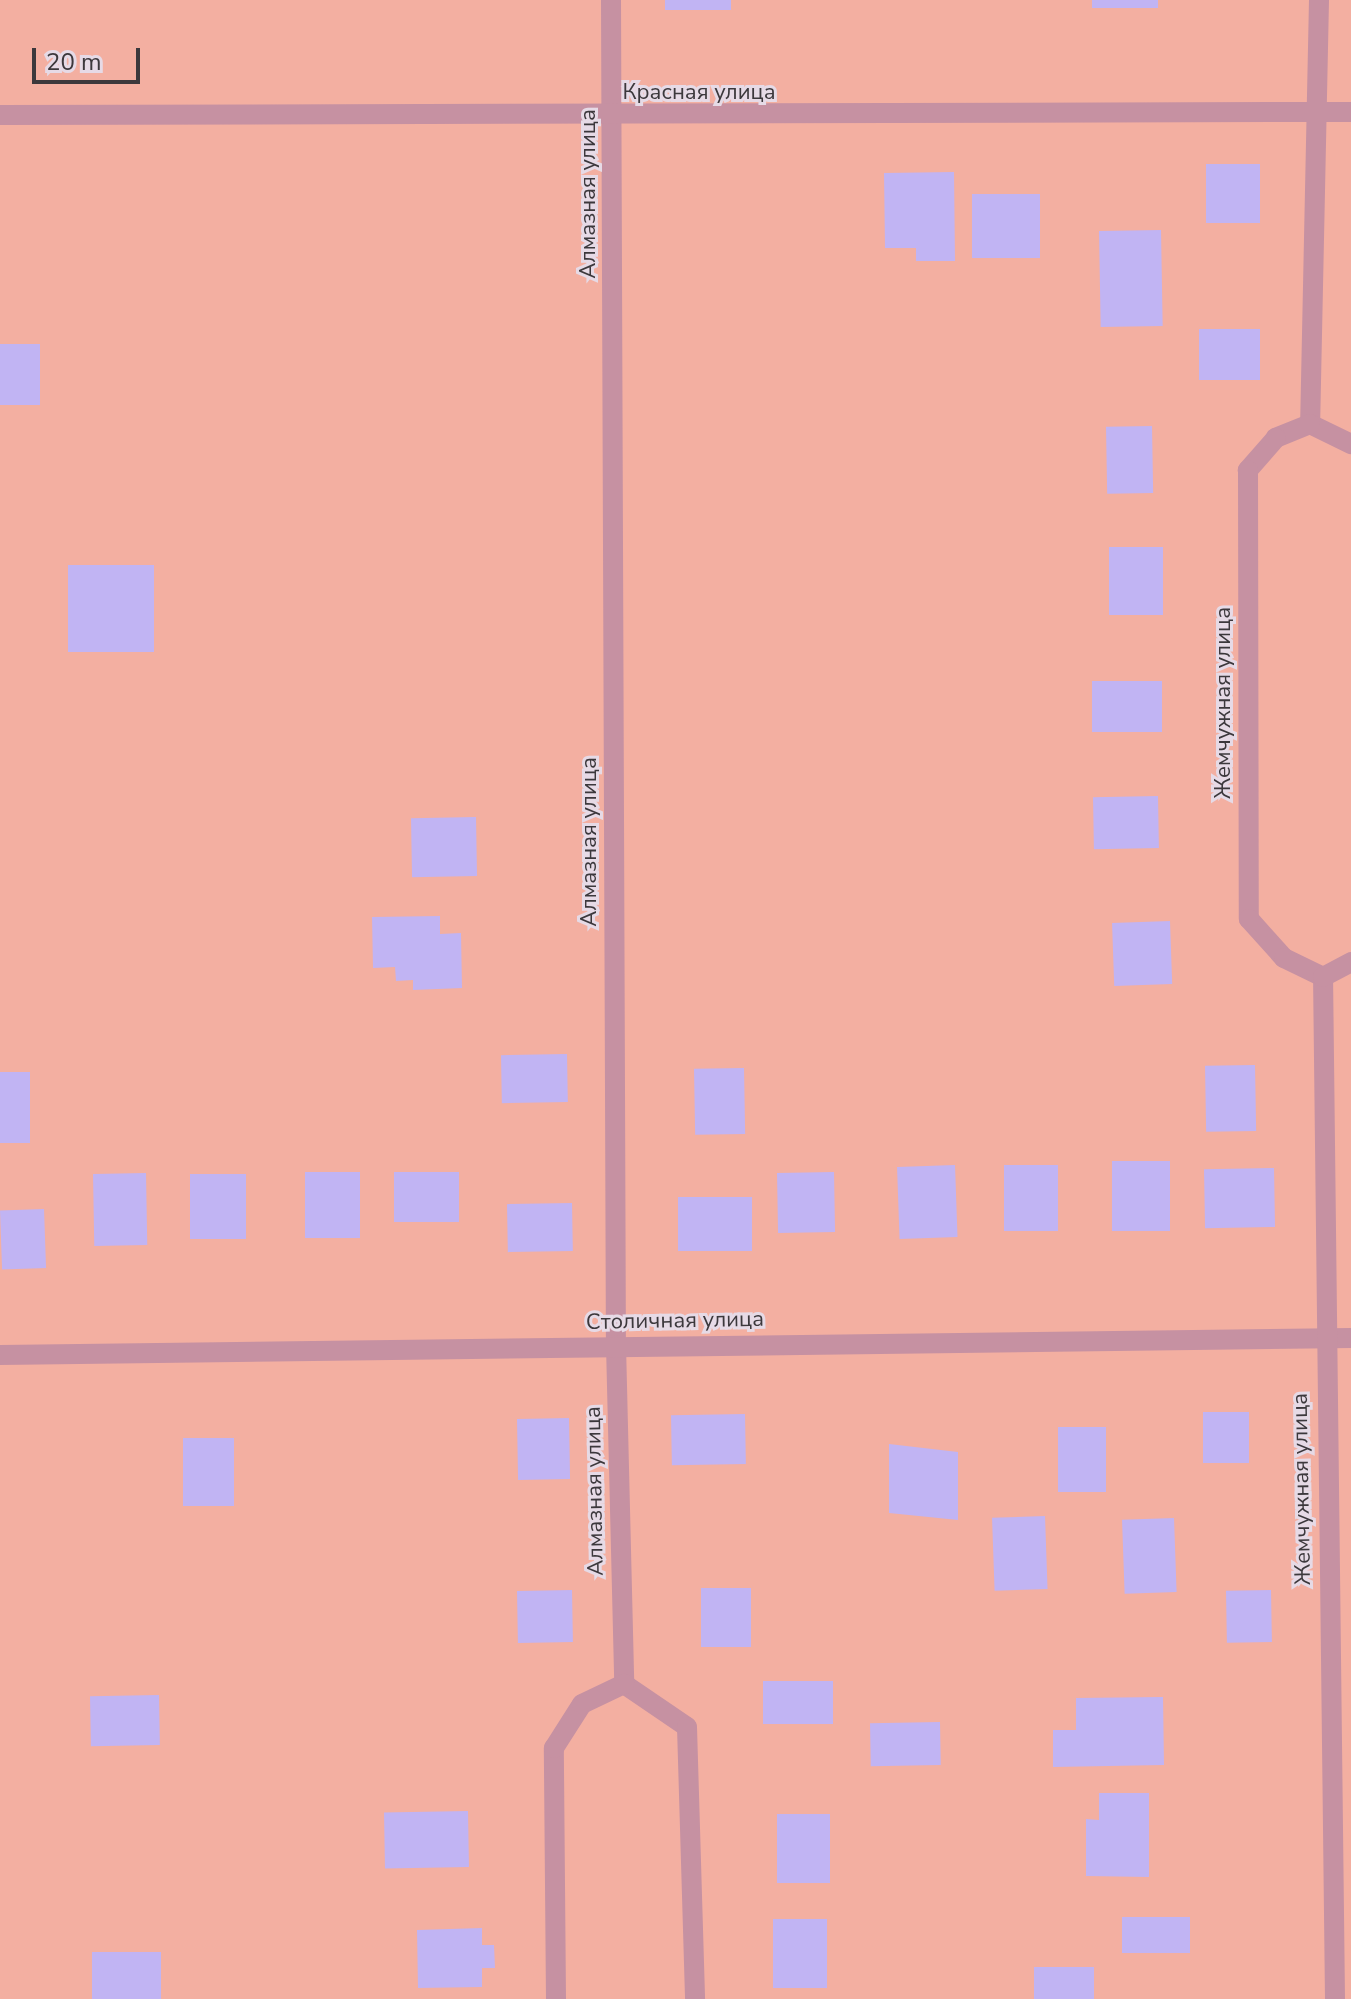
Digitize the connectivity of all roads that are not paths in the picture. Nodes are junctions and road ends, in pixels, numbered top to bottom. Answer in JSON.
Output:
{"nodes":[{"id":1,"x":611,"y":0,"type":"edge"},
{"id":2,"x":1319,"y":0,"type":"edge"},
{"id":3,"x":1320,"y":112,"type":"junction"},
{"id":4,"x":1351,"y":112,"type":"edge"},
{"id":5,"x":0,"y":115,"type":"edge"},
{"id":6,"x":612,"y":118,"type":"junction"},
{"id":7,"x":1310,"y":424,"type":"junction"},
{"id":8,"x":1351,"y":444,"type":"edge"},
{"id":9,"x":1351,"y":962,"type":"edge"},
{"id":10,"x":1323,"y":977,"type":"junction"},
{"id":11,"x":1323,"y":1338,"type":"junction"},
{"id":12,"x":1351,"y":1338,"type":"edge"},
{"id":13,"x":616,"y":1345,"type":"junction"},
{"id":14,"x":0,"y":1355,"type":"edge"},
{"id":15,"x":624,"y":1684,"type":"junction"},
{"id":16,"x":556,"y":1999,"type":"edge"},
{"id":17,"x":695,"y":1999,"type":"edge"},
{"id":18,"x":1335,"y":1999,"type":"edge"}],
"edges":[{"from":1,"to":6,"type":"street","name":"Алмазная улица"},
{"from":2,"to":3,"type":"street"},
{"from":3,"to":4,"type":"street","name":"Красная улица"},
{"from":3,"to":6,"type":"street","name":"Красная улица"},
{"from":3,"to":7,"type":"street"},
{"from":5,"to":6,"type":"street","name":"Красная улица"},
{"from":6,"to":13,"type":"street","name":"Алмазная улица"},
{"from":7,"to":8,"type":"street"},
{"from":7,"to":10,"type":"street","name":"Жемчужная улица"},
{"from":9,"to":10,"type":"street"},
{"from":10,"to":11,"type":"street","name":"Жемчужная улица"},
{"from":11,"to":12,"type":"street","name":"Столичная улица"},
{"from":11,"to":13,"type":"street","name":"Столичная улица"},
{"from":11,"to":18,"type":"street","name":"Жемчужная улица"},
{"from":13,"to":14,"type":"street","name":"Столичная улица"},
{"from":13,"to":15,"type":"street","name":"Алмазная улица"},
{"from":15,"to":16,"type":"street"},
{"from":15,"to":17,"type":"street"}]}
